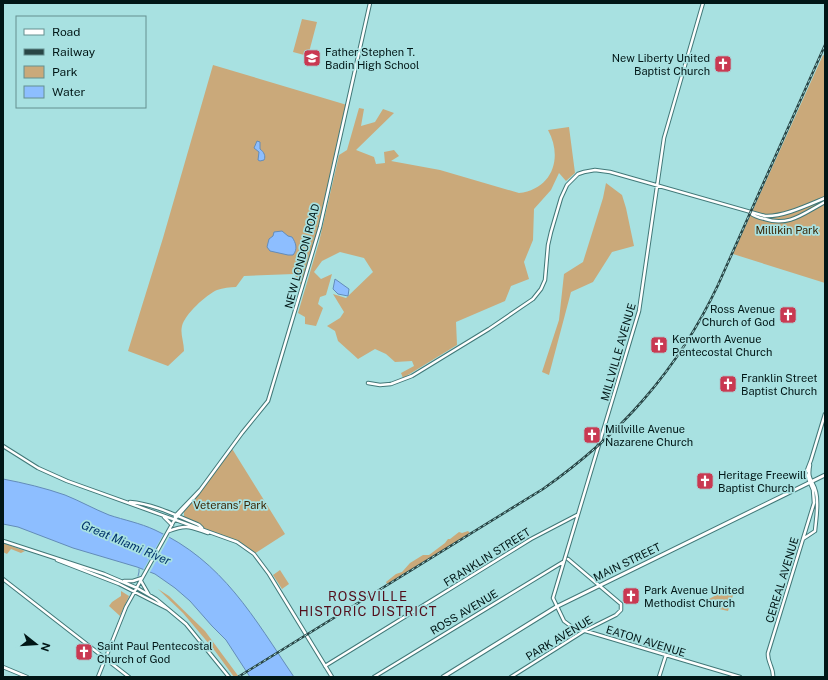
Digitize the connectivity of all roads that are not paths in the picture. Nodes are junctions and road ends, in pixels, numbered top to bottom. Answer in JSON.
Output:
{"nodes":[{"id":1,"x":370,"y":3,"type":"edge"},
{"id":2,"x":703,"y":3,"type":"edge"},
{"id":3,"x":657,"y":186,"type":"junction"},
{"id":4,"x":825,"y":198,"type":"edge"},
{"id":5,"x":825,"y":202,"type":"edge"},
{"id":6,"x":750,"y":213,"type":"junction"},
{"id":7,"x":368,"y":383,"type":"dead end"},
{"id":8,"x":825,"y":414,"type":"edge"},
{"id":9,"x":3,"y":446,"type":"edge"},
{"id":10,"x":825,"y":475,"type":"edge"},
{"id":11,"x":810,"y":483,"type":"junction"},
{"id":12,"x":200,"y":490,"type":"junction"},
{"id":13,"x":128,"y":502,"type":"junction"},
{"id":14,"x":184,"y":509,"type":"junction"},
{"id":15,"x":161,"y":514,"type":"junction"},
{"id":16,"x":577,"y":515,"type":"junction"},
{"id":17,"x":176,"y":516,"type":"junction"},
{"id":18,"x":184,"y":519,"type":"junction"},
{"id":19,"x":175,"y":520,"type":"junction"},
{"id":20,"x":172,"y":525,"type":"junction"},
{"id":21,"x":202,"y":529,"type":"junction"},
{"id":22,"x":168,"y":532,"type":"junction"},
{"id":23,"x":212,"y":533,"type":"junction"},
{"id":24,"x":802,"y":539,"type":"junction"},
{"id":25,"x":3,"y":541,"type":"edge"},
{"id":26,"x":46,"y":556,"type":"junction"},
{"id":27,"x":568,"y":559,"type":"dead end"},
{"id":28,"x":563,"y":562,"type":"junction"},
{"id":29,"x":3,"y":579,"type":"edge"},
{"id":30,"x":140,"y":579,"type":"junction"},
{"id":31,"x":122,"y":581,"type":"junction"},
{"id":32,"x":599,"y":586,"type":"junction"},
{"id":33,"x":137,"y":588,"type":"junction"},
{"id":34,"x":135,"y":592,"type":"junction"},
{"id":35,"x":149,"y":595,"type":"junction"},
{"id":36,"x":556,"y":607,"type":"junction"},
{"id":37,"x":170,"y":610,"type":"junction"},
{"id":38,"x":584,"y":631,"type":"junction"},
{"id":39,"x":666,"y":655,"type":"junction"},
{"id":40,"x":105,"y":658,"type":"junction"},
{"id":41,"x":325,"y":666,"type":"junction"},
{"id":42,"x":3,"y":668,"type":"edge"},
{"id":43,"x":28,"y":677,"type":"edge"},
{"id":44,"x":98,"y":677,"type":"edge"},
{"id":45,"x":129,"y":677,"type":"edge"},
{"id":46,"x":229,"y":677,"type":"edge"},
{"id":47,"x":332,"y":677,"type":"edge"},
{"id":48,"x":374,"y":677,"type":"edge"},
{"id":49,"x":443,"y":677,"type":"edge"},
{"id":50,"x":511,"y":677,"type":"edge"},
{"id":51,"x":659,"y":677,"type":"edge"},
{"id":52,"x":740,"y":677,"type":"edge"},
{"id":53,"x":773,"y":677,"type":"edge"}],
"edges":[{"from":1,"to":12,"type":"street","name":"NEW LONDON ROAD"},
{"from":2,"to":3,"type":"street","name":"MILLVILLE AVENUE"},
{"from":3,"to":6,"type":"street"},
{"from":3,"to":7,"type":"street"},
{"from":3,"to":16,"type":"street","name":"MILLVILLE AVENUE"},
{"from":4,"to":6,"type":"street"},
{"from":5,"to":6,"type":"street"},
{"from":8,"to":11,"type":"street"},
{"from":9,"to":13,"type":"street"},
{"from":10,"to":11,"type":"main road","name":"MAIN STREET"},
{"from":11,"to":24,"type":"street","name":"CEREAL AVENUE"},
{"from":11,"to":24,"type":"street"},
{"from":11,"to":32,"type":"main road","name":"MAIN STREET"},
{"from":12,"to":14,"type":"street","name":"NEW LONDON ROAD"},
{"from":12,"to":17,"type":"street","name":"NEW LONDON ROAD"},
{"from":13,"to":15,"type":"street"},
{"from":13,"to":17,"type":"street"},
{"from":14,"to":17,"type":"street","name":"NEW LONDON ROAD"},
{"from":14,"to":18,"type":"street"},
{"from":15,"to":19,"type":"street"},
{"from":15,"to":20,"type":"street"},
{"from":16,"to":28,"type":"street","name":"MILLVILLE AVENUE"},
{"from":16,"to":41,"type":"street","name":"FRANKLIN STREET"},
{"from":17,"to":18,"type":"street"},
{"from":17,"to":19,"type":"street"},
{"from":18,"to":21,"type":"street"},
{"from":19,"to":20,"type":"street"},
{"from":19,"to":21,"type":"street"},
{"from":20,"to":22,"type":"street"},
{"from":21,"to":23,"type":"street"},
{"from":22,"to":23,"type":"street"},
{"from":22,"to":30,"type":"street"},
{"from":23,"to":41,"type":"street"},
{"from":24,"to":53,"type":"street","name":"CEREAL AVENUE"},
{"from":25,"to":26,"type":"street"},
{"from":26,"to":31,"type":"street"},
{"from":26,"to":34,"type":"street"},
{"from":27,"to":32,"type":"street"},
{"from":28,"to":36,"type":"street","name":"MILLVILLE AVENUE"},
{"from":28,"to":48,"type":"street","name":"ROSS AVENUE"},
{"from":29,"to":40,"type":"street"},
{"from":30,"to":31,"type":"street"},
{"from":30,"to":33,"type":"street"},
{"from":30,"to":35,"type":"street"},
{"from":31,"to":33,"type":"street"},
{"from":32,"to":36,"type":"main road","name":"MAIN STREET"},
{"from":32,"to":38,"type":"street","name":"PARK AVENUE"},
{"from":33,"to":34,"type":"street"},
{"from":33,"to":35,"type":"street"},
{"from":34,"to":37,"type":"street"},
{"from":34,"to":40,"type":"street"},
{"from":35,"to":37,"type":"street"},
{"from":36,"to":38,"type":"street","name":"EATON AVENUE"},
{"from":36,"to":49,"type":"main road","name":"MAIN STREET"},
{"from":37,"to":46,"type":"street"},
{"from":38,"to":39,"type":"street","name":"EATON AVENUE"},
{"from":38,"to":50,"type":"street","name":"PARK AVENUE"},
{"from":39,"to":51,"type":"street"},
{"from":39,"to":52,"type":"street","name":"EATON AVENUE"},
{"from":40,"to":44,"type":"street"},
{"from":40,"to":45,"type":"street"},
{"from":41,"to":47,"type":"street"},
{"from":42,"to":43,"type":"street"}]}
